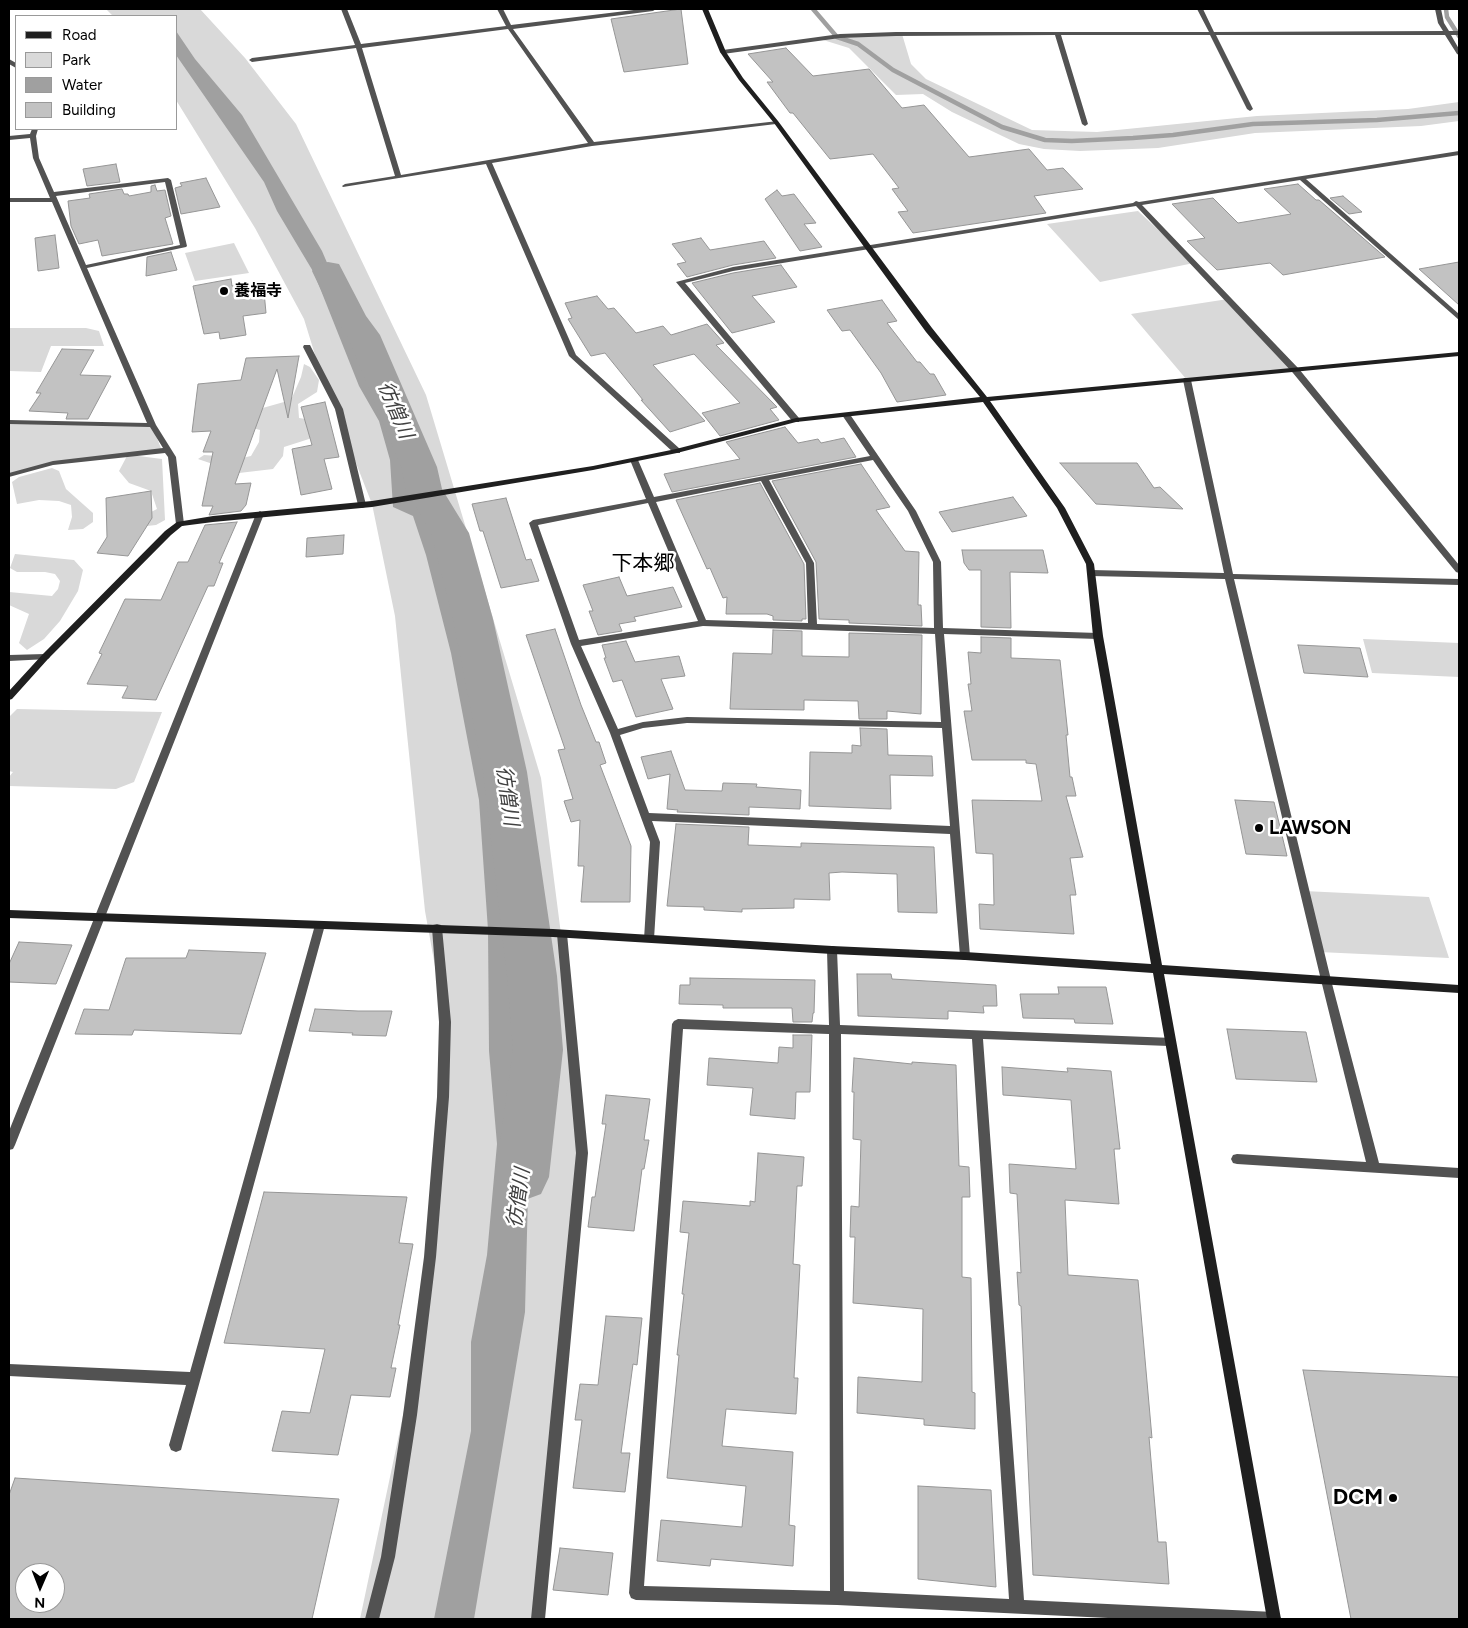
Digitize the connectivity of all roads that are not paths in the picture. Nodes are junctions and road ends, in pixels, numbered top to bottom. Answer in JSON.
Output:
{"nodes":[{"id":1,"x":344,"y":9,"type":"edge"},
{"id":2,"x":500,"y":9,"type":"edge"},
{"id":3,"x":653,"y":9,"type":"edge"},
{"id":4,"x":705,"y":9,"type":"edge"},
{"id":5,"x":1200,"y":9,"type":"edge"},
{"id":6,"x":1438,"y":9,"type":"edge"},
{"id":7,"x":509,"y":27,"type":"junction"},
{"id":8,"x":1212,"y":32,"type":"junction"},
{"id":9,"x":1057,"y":33,"type":"junction"},
{"id":10,"x":1446,"y":33,"type":"junction"},
{"id":11,"x":1459,"y":33,"type":"edge"},
{"id":12,"x":358,"y":48,"type":"junction"},
{"id":13,"x":723,"y":52,"type":"junction"},
{"id":14,"x":1459,"y":53,"type":"edge"},
{"id":15,"x":252,"y":60,"type":"dead end"},
{"id":16,"x":1250,"y":110,"type":"dead end"},
{"id":17,"x":776,"y":122,"type":"junction"},
{"id":18,"x":1085,"y":124,"type":"dead end"},
{"id":19,"x":34,"y":132,"type":"edge"},
{"id":20,"x":9,"y":138,"type":"edge"},
{"id":21,"x":592,"y":144,"type":"junction"},
{"id":22,"x":1459,"y":153,"type":"edge"},
{"id":23,"x":488,"y":162,"type":"junction"},
{"id":24,"x":398,"y":176,"type":"junction"},
{"id":25,"x":1301,"y":178,"type":"junction"},
{"id":26,"x":345,"y":186,"type":"dead end"},
{"id":27,"x":54,"y":197,"type":"junction"},
{"id":28,"x":12,"y":200,"type":"edge"},
{"id":29,"x":1136,"y":203,"type":"junction"},
{"id":30,"x":9,"y":208,"type":"edge"},
{"id":31,"x":868,"y":247,"type":"junction"},
{"id":32,"x":84,"y":267,"type":"junction"},
{"id":33,"x":1459,"y":318,"type":"edge"},
{"id":34,"x":307,"y":347,"type":"dead end"},
{"id":35,"x":1459,"y":354,"type":"edge"},
{"id":36,"x":1296,"y":370,"type":"junction"},
{"id":37,"x":1187,"y":380,"type":"junction"},
{"id":38,"x":985,"y":399,"type":"junction"},
{"id":39,"x":846,"y":415,"type":"junction"},
{"id":40,"x":796,"y":420,"type":"junction"},
{"id":41,"x":9,"y":422,"type":"edge"},
{"id":42,"x":152,"y":425,"type":"junction"},
{"id":43,"x":168,"y":450,"type":"junction"},
{"id":44,"x":677,"y":451,"type":"junction"},
{"id":45,"x":875,"y":457,"type":"junction"},
{"id":46,"x":634,"y":460,"type":"junction"},
{"id":47,"x":9,"y":475,"type":"edge"},
{"id":48,"x":764,"y":479,"type":"junction"},
{"id":49,"x":653,"y":500,"type":"junction"},
{"id":50,"x":362,"y":505,"type":"junction"},
{"id":51,"x":260,"y":514,"type":"junction"},
{"id":52,"x":180,"y":524,"type":"junction"},
{"id":53,"x":1459,"y":570,"type":"edge"},
{"id":54,"x":1091,"y":574,"type":"junction"},
{"id":55,"x":1229,"y":577,"type":"junction"},
{"id":56,"x":1459,"y":582,"type":"edge"},
{"id":57,"x":703,"y":622,"type":"junction"},
{"id":58,"x":812,"y":626,"type":"junction"},
{"id":59,"x":939,"y":631,"type":"junction"},
{"id":60,"x":1098,"y":636,"type":"junction"},
{"id":61,"x":576,"y":644,"type":"junction"},
{"id":62,"x":45,"y":657,"type":"junction"},
{"id":63,"x":9,"y":658,"type":"edge"},
{"id":64,"x":9,"y":698,"type":"edge"},
{"id":65,"x":947,"y":725,"type":"junction"},
{"id":66,"x":615,"y":733,"type":"junction"},
{"id":67,"x":647,"y":817,"type":"junction"},
{"id":68,"x":955,"y":830,"type":"junction"},
{"id":69,"x":9,"y":914,"type":"edge"},
{"id":70,"x":99,"y":918,"type":"junction"},
{"id":71,"x":320,"y":925,"type":"junction"},
{"id":72,"x":440,"y":928,"type":"junction"},
{"id":73,"x":557,"y":933,"type":"junction"},
{"id":74,"x":649,"y":939,"type":"junction"},
{"id":75,"x":832,"y":950,"type":"junction"},
{"id":76,"x":965,"y":956,"type":"junction"},
{"id":77,"x":1157,"y":968,"type":"junction"},
{"id":78,"x":1326,"y":980,"type":"junction"},
{"id":79,"x":1459,"y":989,"type":"edge"},
{"id":80,"x":835,"y":1029,"type":"junction"},
{"id":81,"x":977,"y":1034,"type":"junction"},
{"id":82,"x":1170,"y":1040,"type":"junction"},
{"id":83,"x":9,"y":1145,"type":"edge"},
{"id":84,"x":1237,"y":1158,"type":"dead end"},
{"id":85,"x":1374,"y":1168,"type":"junction"},
{"id":86,"x":1459,"y":1173,"type":"edge"},
{"id":87,"x":9,"y":1370,"type":"edge"},
{"id":88,"x":194,"y":1379,"type":"junction"},
{"id":89,"x":176,"y":1445,"type":"dead end"},
{"id":90,"x":837,"y":1598,"type":"junction"},
{"id":91,"x":1017,"y":1606,"type":"junction"},
{"id":92,"x":372,"y":1619,"type":"edge"},
{"id":93,"x":538,"y":1619,"type":"edge"},
{"id":94,"x":1274,"y":1619,"type":"edge"}],
"edges":[{"from":1,"to":12,"type":"street"},
{"from":2,"to":7,"type":"street"},
{"from":3,"to":7,"type":"street"},
{"from":4,"to":13,"type":"street"},
{"from":5,"to":8,"type":"street"},
{"from":6,"to":10,"type":"street"},
{"from":7,"to":12,"type":"street"},
{"from":7,"to":21,"type":"street"},
{"from":8,"to":9,"type":"street"},
{"from":8,"to":10,"type":"street"},
{"from":8,"to":16,"type":"street"},
{"from":9,"to":13,"type":"street"},
{"from":9,"to":18,"type":"street"},
{"from":10,"to":11,"type":"street"},
{"from":10,"to":14,"type":"street"},
{"from":12,"to":15,"type":"street"},
{"from":12,"to":24,"type":"street"},
{"from":13,"to":17,"type":"street"},
{"from":17,"to":21,"type":"street"},
{"from":17,"to":31,"type":"street"},
{"from":19,"to":20,"type":"street"},
{"from":19,"to":27,"type":"street"},
{"from":21,"to":23,"type":"street"},
{"from":22,"to":25,"type":"street"},
{"from":23,"to":24,"type":"street"},
{"from":23,"to":44,"type":"street"},
{"from":24,"to":26,"type":"street"},
{"from":25,"to":29,"type":"street"},
{"from":25,"to":33,"type":"street"},
{"from":27,"to":28,"type":"street"},
{"from":27,"to":32,"type":"street"},
{"from":27,"to":32,"type":"street"},
{"from":28,"to":30,"type":"street"},
{"from":29,"to":31,"type":"street"},
{"from":29,"to":36,"type":"street"},
{"from":31,"to":38,"type":"street"},
{"from":31,"to":40,"type":"street"},
{"from":32,"to":42,"type":"street"},
{"from":34,"to":50,"type":"street"},
{"from":35,"to":36,"type":"street"},
{"from":36,"to":37,"type":"street"},
{"from":36,"to":53,"type":"street"},
{"from":37,"to":38,"type":"street"},
{"from":37,"to":55,"type":"street"},
{"from":38,"to":39,"type":"street"},
{"from":38,"to":54,"type":"street"},
{"from":39,"to":40,"type":"street"},
{"from":39,"to":45,"type":"street"},
{"from":40,"to":44,"type":"street"},
{"from":41,"to":42,"type":"street"},
{"from":42,"to":43,"type":"street"},
{"from":43,"to":47,"type":"street"},
{"from":43,"to":52,"type":"street"},
{"from":44,"to":46,"type":"street"},
{"from":45,"to":48,"type":"street"},
{"from":45,"to":59,"type":"street"},
{"from":46,"to":49,"type":"street"},
{"from":46,"to":50,"type":"street"},
{"from":48,"to":49,"type":"street"},
{"from":48,"to":58,"type":"street"},
{"from":49,"to":57,"type":"street"},
{"from":49,"to":61,"type":"street"},
{"from":50,"to":51,"type":"street"},
{"from":51,"to":52,"type":"street"},
{"from":51,"to":70,"type":"street"},
{"from":52,"to":62,"type":"street"},
{"from":54,"to":55,"type":"street"},
{"from":54,"to":60,"type":"street"},
{"from":55,"to":56,"type":"street"},
{"from":55,"to":78,"type":"street"},
{"from":57,"to":58,"type":"street"},
{"from":57,"to":61,"type":"street"},
{"from":58,"to":59,"type":"street"},
{"from":59,"to":60,"type":"street"},
{"from":59,"to":65,"type":"street"},
{"from":60,"to":77,"type":"street"},
{"from":61,"to":66,"type":"street"},
{"from":62,"to":63,"type":"street"},
{"from":62,"to":64,"type":"street"},
{"from":65,"to":66,"type":"street"},
{"from":65,"to":68,"type":"street"},
{"from":66,"to":67,"type":"street"},
{"from":67,"to":68,"type":"street"},
{"from":67,"to":74,"type":"street"},
{"from":68,"to":76,"type":"street"},
{"from":69,"to":70,"type":"street"},
{"from":70,"to":71,"type":"street"},
{"from":70,"to":83,"type":"street"},
{"from":71,"to":72,"type":"street"},
{"from":71,"to":88,"type":"street"},
{"from":72,"to":73,"type":"street"},
{"from":72,"to":92,"type":"street"},
{"from":73,"to":74,"type":"street"},
{"from":73,"to":93,"type":"street"},
{"from":74,"to":75,"type":"street"},
{"from":75,"to":76,"type":"street"},
{"from":75,"to":80,"type":"street"},
{"from":76,"to":77,"type":"street"},
{"from":77,"to":78,"type":"street"},
{"from":77,"to":82,"type":"street"},
{"from":78,"to":79,"type":"street"},
{"from":78,"to":85,"type":"street"},
{"from":80,"to":81,"type":"street"},
{"from":80,"to":90,"type":"street"},
{"from":80,"to":90,"type":"street"},
{"from":81,"to":82,"type":"street"},
{"from":81,"to":91,"type":"street"},
{"from":82,"to":94,"type":"street"},
{"from":84,"to":85,"type":"street"},
{"from":85,"to":86,"type":"street"},
{"from":87,"to":88,"type":"street"},
{"from":88,"to":89,"type":"street"},
{"from":90,"to":91,"type":"street"},
{"from":91,"to":94,"type":"street"}]}
